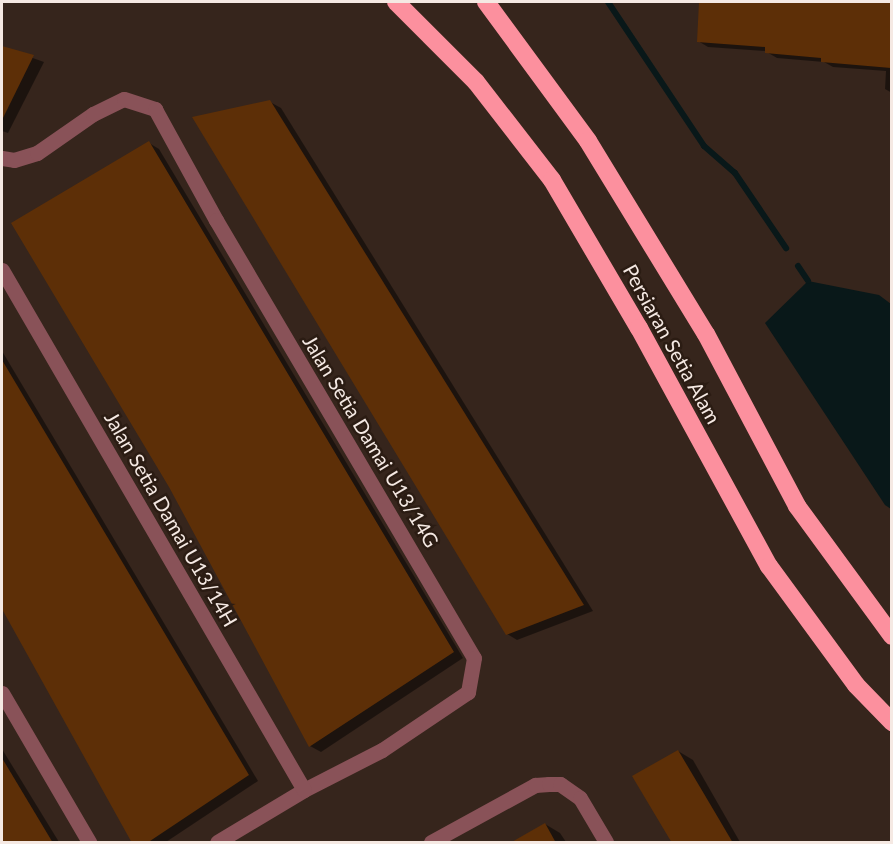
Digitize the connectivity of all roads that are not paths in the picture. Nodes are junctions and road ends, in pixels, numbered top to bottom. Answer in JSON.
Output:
{"nodes":[{"id":1,"x":396,"y":2,"type":"edge"},
{"id":2,"x":486,"y":2,"type":"edge"},
{"id":3,"x":2,"y":158,"type":"edge"},
{"id":4,"x":2,"y":270,"type":"edge"},
{"id":5,"x":891,"y":636,"type":"edge"},
{"id":6,"x":2,"y":693,"type":"edge"},
{"id":7,"x":891,"y":722,"type":"edge"},
{"id":8,"x":304,"y":790,"type":"junction"},
{"id":9,"x":89,"y":843,"type":"edge"},
{"id":10,"x":217,"y":843,"type":"edge"},
{"id":11,"x":431,"y":843,"type":"edge"},
{"id":12,"x":606,"y":843,"type":"edge"}],
"edges":[{"from":1,"to":7,"type":"highway","name":"Persiaran Setia Alam"},
{"from":2,"to":5,"type":"highway","name":"Persiaran Setia Alam"},
{"from":3,"to":8,"type":"street","name":"Jalan Setia Damai U13/14G"},
{"from":4,"to":8,"type":"street","name":"Jalan Setia Damai U13/14H"},
{"from":6,"to":9,"type":"street"},
{"from":8,"to":10,"type":"street","name":"Jalan Setia Damai U13/14G"},
{"from":11,"to":12,"type":"street"}]}
